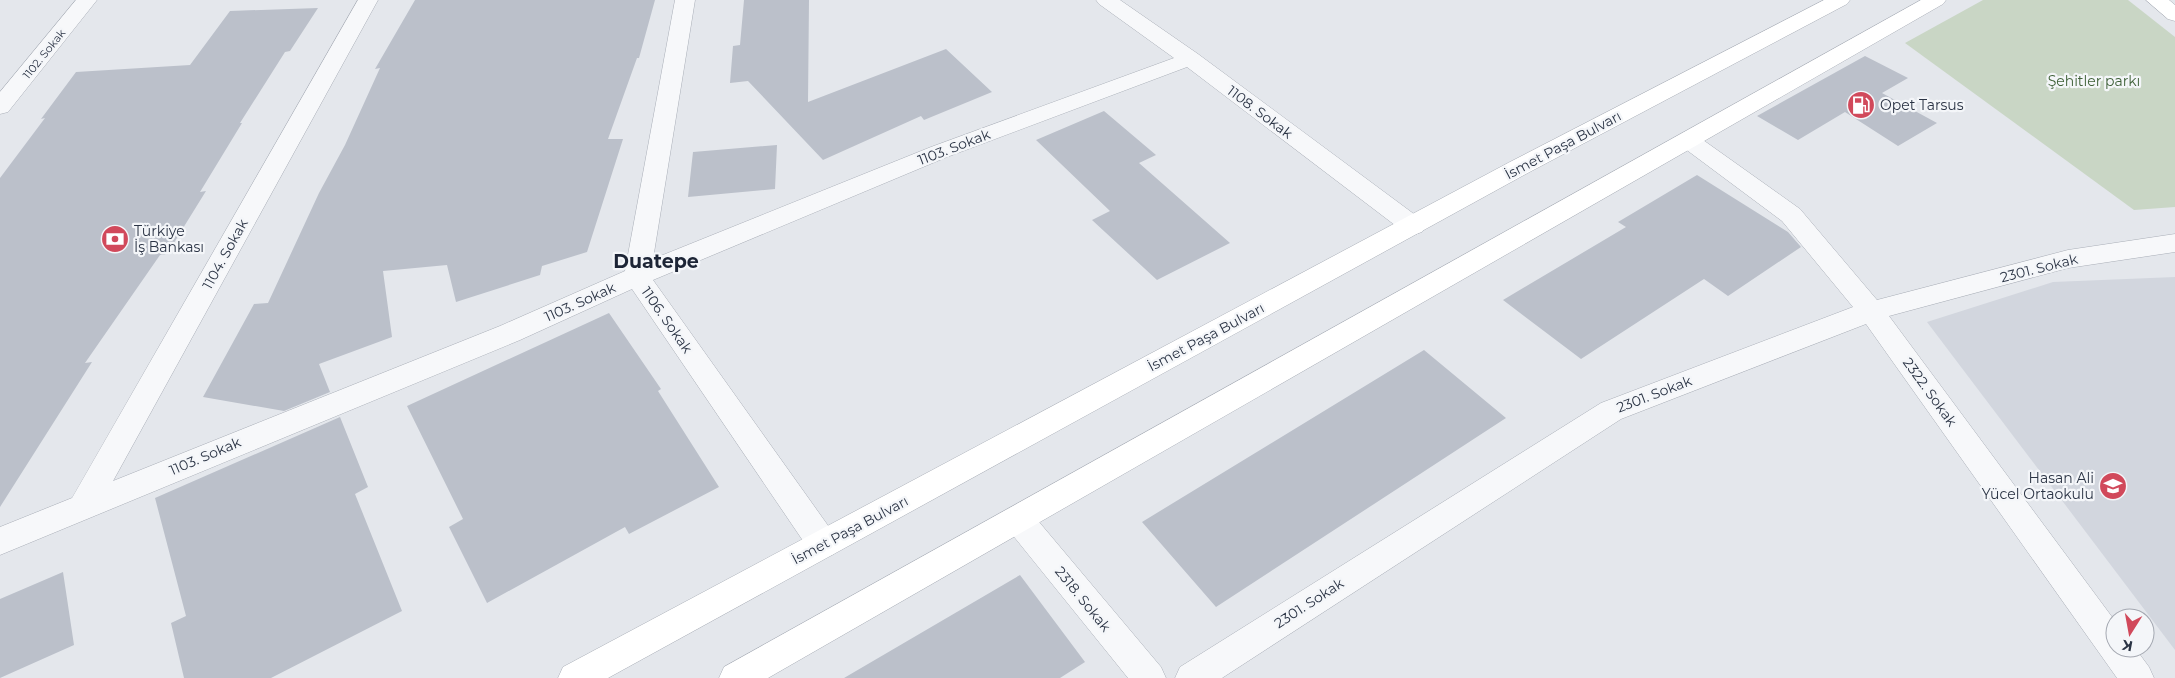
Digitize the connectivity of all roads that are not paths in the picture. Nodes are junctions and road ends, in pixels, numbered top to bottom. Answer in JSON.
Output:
{"nodes":[{"id":1,"x":87,"y":0,"type":"edge"},
{"id":2,"x":368,"y":0,"type":"edge"},
{"id":3,"x":685,"y":0,"type":"edge"},
{"id":4,"x":1106,"y":0,"type":"edge"},
{"id":5,"x":1840,"y":0,"type":"edge"},
{"id":6,"x":1936,"y":0,"type":"edge"},
{"id":7,"x":2156,"y":0,"type":"edge"},
{"id":8,"x":2175,"y":15,"type":"edge"},
{"id":9,"x":1190,"y":59,"type":"junction"},
{"id":10,"x":0,"y":107,"type":"edge"},
{"id":11,"x":1688,"y":140,"type":"junction"},
{"id":12,"x":1413,"y":226,"type":"junction"},
{"id":13,"x":2175,"y":243,"type":"edge"},
{"id":14,"x":637,"y":276,"type":"junction"},
{"id":15,"x":1871,"y":311,"type":"junction"},
{"id":16,"x":82,"y":508,"type":"junction"},
{"id":17,"x":1018,"y":519,"type":"junction"},
{"id":18,"x":0,"y":541,"type":"edge"},
{"id":19,"x":823,"y":544,"type":"junction"},
{"id":20,"x":575,"y":678,"type":"edge"},
{"id":21,"x":736,"y":678,"type":"edge"},
{"id":22,"x":1147,"y":678,"type":"edge"},
{"id":23,"x":1192,"y":678,"type":"edge"},
{"id":24,"x":2137,"y":678,"type":"edge"}],
"edges":[{"from":1,"to":10,"type":"street","name":"1102. Sokak"},
{"from":2,"to":16,"type":"street","name":"1104. Sokak"},
{"from":3,"to":14,"type":"street","name":"1106. Sokak"},
{"from":4,"to":9,"type":"street","name":"1108. Sokak"},
{"from":5,"to":12,"type":"main road","name":"İsmet Paşa Bulvarı"},
{"from":6,"to":11,"type":"main road"},
{"from":7,"to":8,"type":"main road"},
{"from":9,"to":12,"type":"street","name":"1108. Sokak"},
{"from":9,"to":14,"type":"street","name":"1103. Sokak"},
{"from":11,"to":15,"type":"street","name":"2322. Sokak"},
{"from":11,"to":17,"type":"main road"},
{"from":12,"to":19,"type":"main road","name":"İsmet Paşa Bulvarı"},
{"from":13,"to":15,"type":"street","name":"2301. Sokak"},
{"from":14,"to":16,"type":"street","name":"1103. Sokak"},
{"from":14,"to":19,"type":"street","name":"1106. Sokak"},
{"from":15,"to":23,"type":"street","name":"2301. Sokak"},
{"from":15,"to":24,"type":"street","name":"2322. Sokak"},
{"from":16,"to":18,"type":"street","name":"1103. Sokak"},
{"from":17,"to":21,"type":"main road"},
{"from":17,"to":22,"type":"street","name":"2318. Sokak"},
{"from":19,"to":20,"type":"main road","name":"İsmet Paşa Bulvarı"}]}
